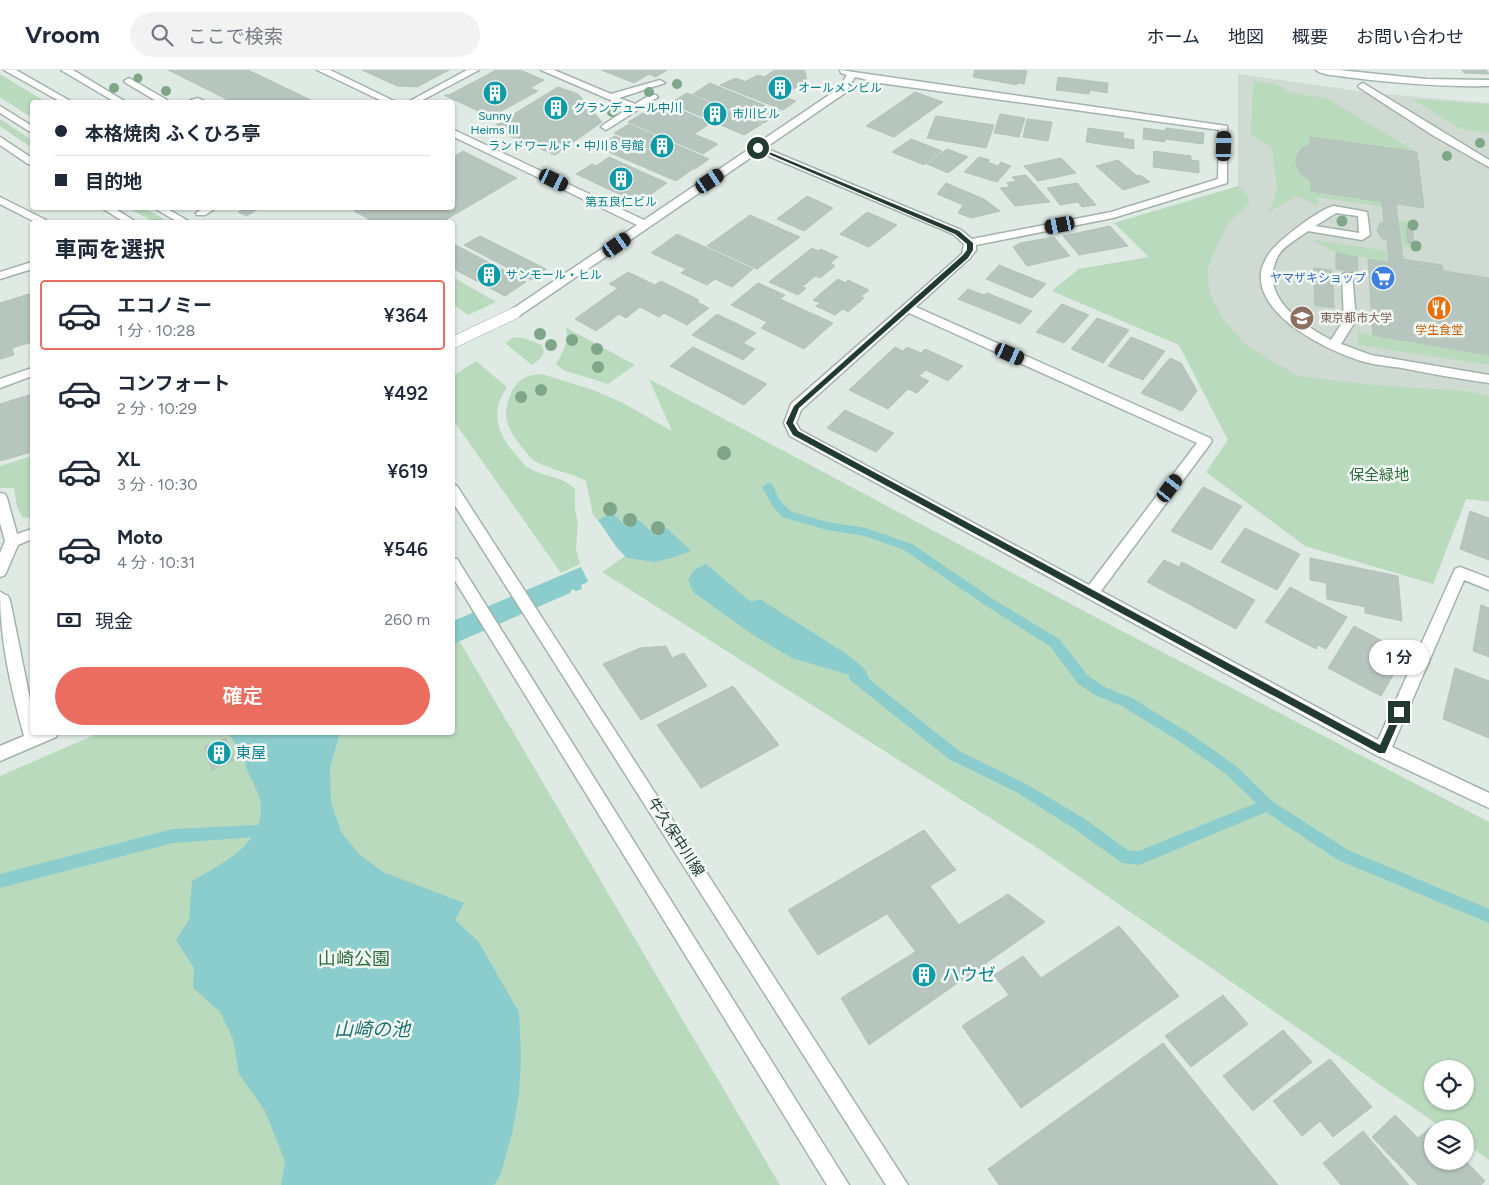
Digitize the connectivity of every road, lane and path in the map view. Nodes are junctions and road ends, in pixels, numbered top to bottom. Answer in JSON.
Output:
{"nodes":[{"id":1,"x":9,"y":70,"type":"edge"},
{"id":2,"x":66,"y":70,"type":"edge"},
{"id":3,"x":322,"y":70,"type":"edge"},
{"id":4,"x":474,"y":70,"type":"edge"},
{"id":5,"x":546,"y":70,"type":"edge"},
{"id":6,"x":1321,"y":70,"type":"edge"},
{"id":7,"x":847,"y":72,"type":"edge"},
{"id":8,"x":128,"y":81,"type":"dead end"},
{"id":9,"x":660,"y":83,"type":"dead end"},
{"id":10,"x":1489,"y":83,"type":"edge"},
{"id":11,"x":1363,"y":86,"type":"dead end"},
{"id":12,"x":612,"y":97,"type":"junction"},
{"id":13,"x":653,"y":97,"type":"dead end"},
{"id":14,"x":63,"y":100,"type":"edge"},
{"id":15,"x":118,"y":100,"type":"edge"},
{"id":16,"x":161,"y":100,"type":"edge"},
{"id":17,"x":387,"y":100,"type":"edge"},
{"id":18,"x":417,"y":100,"type":"edge"},
{"id":19,"x":636,"y":108,"type":"junction"},
{"id":20,"x":0,"y":109,"type":"edge"},
{"id":21,"x":606,"y":127,"type":"dead end"},
{"id":22,"x":30,"y":129,"type":"edge"},
{"id":23,"x":455,"y":133,"type":"edge"},
{"id":24,"x":0,"y":140,"type":"edge"},
{"id":25,"x":758,"y":148,"type":"junction"},
{"id":26,"x":30,"y":161,"type":"edge"},
{"id":27,"x":1489,"y":164,"type":"edge"},
{"id":28,"x":0,"y":200,"type":"edge"},
{"id":29,"x":110,"y":210,"type":"edge"},
{"id":30,"x":163,"y":210,"type":"edge"},
{"id":31,"x":207,"y":210,"type":"edge"},
{"id":32,"x":201,"y":213,"type":"dead end"},
{"id":33,"x":38,"y":220,"type":"edge"},
{"id":34,"x":127,"y":220,"type":"edge"},
{"id":35,"x":181,"y":220,"type":"edge"},
{"id":36,"x":646,"y":224,"type":"junction"},
{"id":37,"x":1308,"y":228,"type":"junction"},
{"id":38,"x":970,"y":243,"type":"junction"},
{"id":39,"x":30,"y":266,"type":"edge"},
{"id":40,"x":1348,"y":275,"type":"dead end"},
{"id":41,"x":0,"y":276,"type":"edge"},
{"id":42,"x":908,"y":308,"type":"junction"},
{"id":43,"x":455,"y":342,"type":"edge"},
{"id":44,"x":1334,"y":345,"type":"junction"},
{"id":45,"x":30,"y":373,"type":"edge"},
{"id":46,"x":1489,"y":379,"type":"edge"},
{"id":47,"x":0,"y":384,"type":"edge"},
{"id":48,"x":455,"y":494,"type":"edge"},
{"id":49,"x":0,"y":498,"type":"edge"},
{"id":50,"x":30,"y":535,"type":"edge"},
{"id":51,"x":12,"y":541,"type":"junction"},
{"id":52,"x":455,"y":568,"type":"edge"},
{"id":53,"x":0,"y":570,"type":"edge"},
{"id":54,"x":1489,"y":584,"type":"edge"},
{"id":55,"x":1091,"y":594,"type":"junction"},
{"id":56,"x":0,"y":598,"type":"edge"},
{"id":57,"x":30,"y":729,"type":"edge"},
{"id":58,"x":32,"y":735,"type":"edge"},
{"id":59,"x":44,"y":735,"type":"edge"},
{"id":60,"x":33,"y":740,"type":"junction"},
{"id":61,"x":1382,"y":750,"type":"junction"},
{"id":62,"x":0,"y":754,"type":"edge"},
{"id":63,"x":1489,"y":801,"type":"edge"},
{"id":64,"x":839,"y":1185,"type":"edge"},
{"id":65,"x":898,"y":1185,"type":"edge"}],
"edges":[{"from":1,"to":14,"type":"street"},
{"from":2,"to":15,"type":"street"},
{"from":3,"to":17,"type":"street"},
{"from":4,"to":18,"type":"street"},
{"from":5,"to":12,"type":"street"},
{"from":6,"to":10,"type":"street"},
{"from":7,"to":25,"type":"street"},
{"from":7,"to":38,"type":"street"},
{"from":8,"to":16,"type":"street"},
{"from":9,"to":12,"type":"street"},
{"from":11,"to":27,"type":"street"},
{"from":12,"to":19,"type":"street"},
{"from":13,"to":19,"type":"street"},
{"from":19,"to":21,"type":"street"},
{"from":20,"to":22,"type":"street"},
{"from":23,"to":36,"type":"street"},
{"from":24,"to":26,"type":"street"},
{"from":25,"to":36,"type":"street"},
{"from":25,"to":38,"type":"street"},
{"from":28,"to":33,"type":"street"},
{"from":29,"to":34,"type":"street"},
{"from":30,"to":35,"type":"street"},
{"from":31,"to":32,"type":"street"},
{"from":36,"to":43,"type":"street","bridge":true},
{"from":37,"to":37,"type":"street"},
{"from":37,"to":44,"type":"street"},
{"from":38,"to":42,"type":"street"},
{"from":39,"to":41,"type":"street"},
{"from":40,"to":44,"type":"street"},
{"from":42,"to":55,"type":"street"},
{"from":42,"to":55,"type":"street"},
{"from":44,"to":46,"type":"street"},
{"from":45,"to":47,"type":"street"},
{"from":48,"to":65,"type":"street","name":"牛久保中川線"},
{"from":49,"to":51,"type":"street"},
{"from":50,"to":51,"type":"street"},
{"from":51,"to":53,"type":"street"},
{"from":52,"to":64,"type":"street"},
{"from":54,"to":61,"type":"street"},
{"from":55,"to":61,"type":"street"},
{"from":56,"to":57,"type":"street"},
{"from":58,"to":60,"type":"street"},
{"from":59,"to":60,"type":"street"},
{"from":60,"to":62,"type":"street"},
{"from":61,"to":63,"type":"street"}]}
